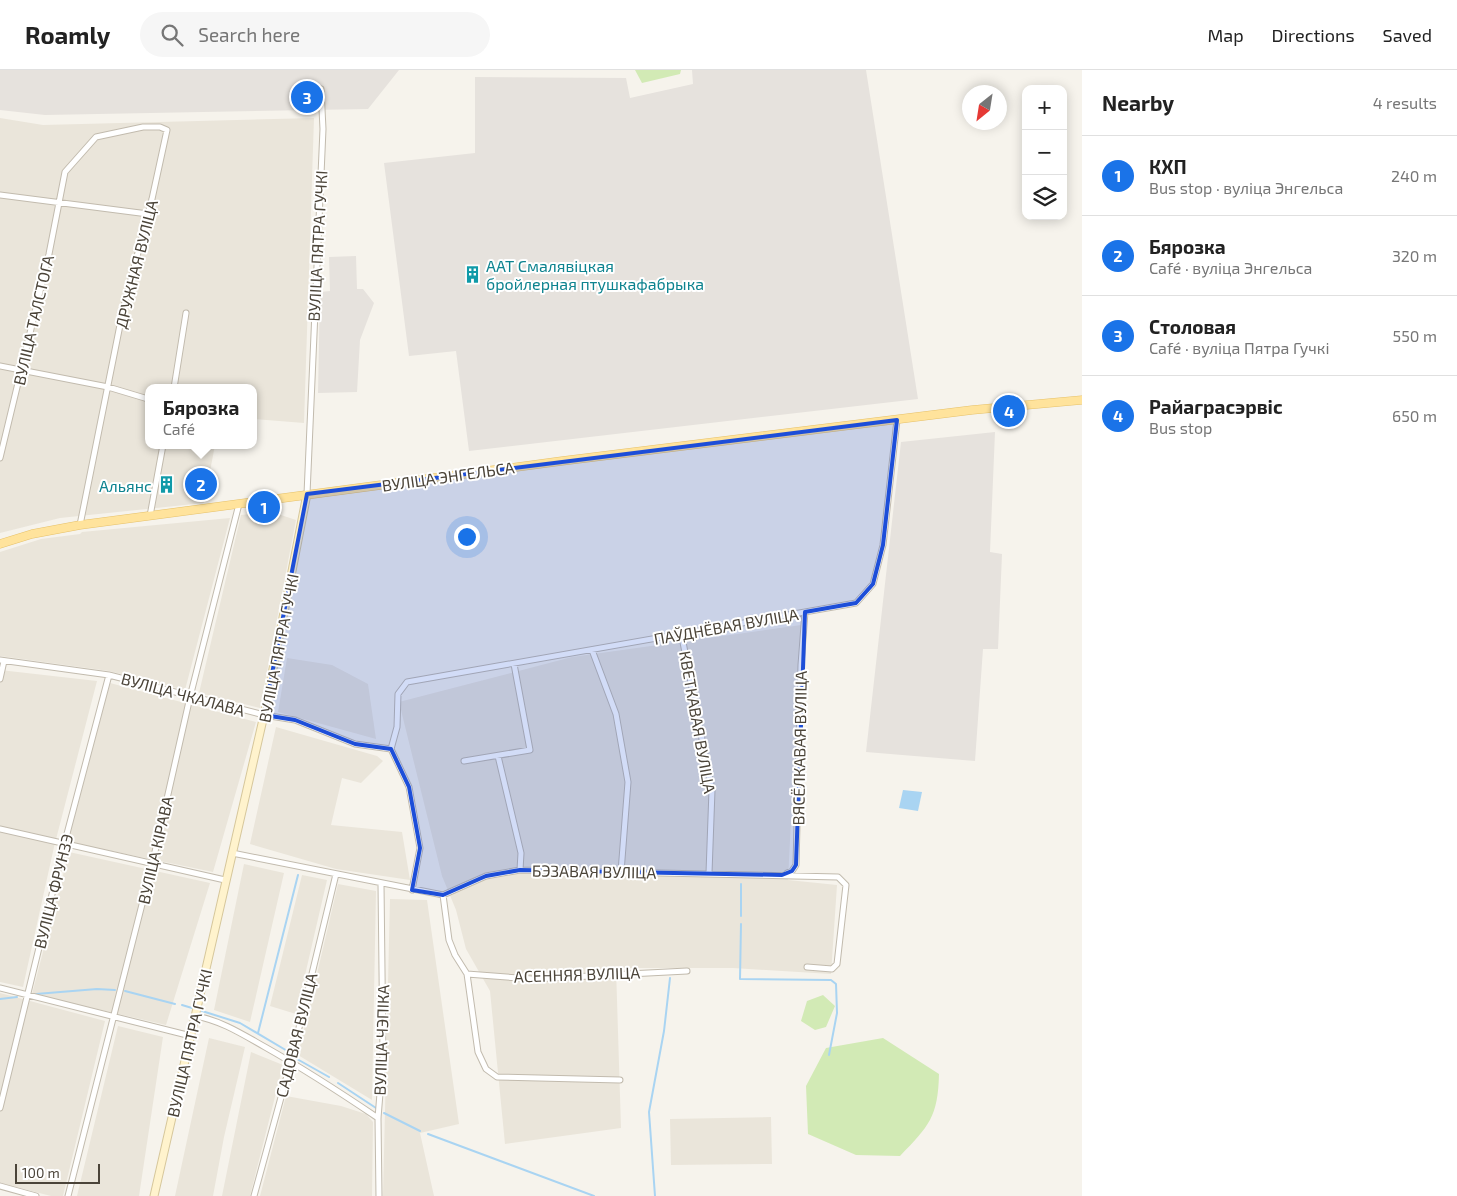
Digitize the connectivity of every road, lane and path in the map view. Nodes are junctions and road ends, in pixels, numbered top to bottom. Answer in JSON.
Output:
{"nodes":[{"id":1,"x":321,"y":89,"type":"dead end"},
{"id":2,"x":65,"y":182,"type":"joint"},
{"id":3,"x":0,"y":195,"type":"edge"},
{"id":4,"x":60,"y":202,"type":"junction"},
{"id":5,"x":148,"y":214,"type":"junction"},
{"id":6,"x":186,"y":313,"type":"dead end"},
{"id":7,"x":0,"y":366,"type":"edge"},
{"id":8,"x":21,"y":370,"type":"junction"},
{"id":9,"x":175,"y":384,"type":"edge"},
{"id":10,"x":108,"y":387,"type":"junction"},
{"id":11,"x":145,"y":398,"type":"edge"},
{"id":12,"x":1082,"y":400,"type":"edge"},
{"id":13,"x":897,"y":420,"type":"junction"},
{"id":14,"x":162,"y":449,"type":"edge"},
{"id":15,"x":0,"y":458,"type":"edge"},
{"id":16,"x":307,"y":494,"type":"junction"},
{"id":17,"x":239,"y":504,"type":"junction"},
{"id":18,"x":150,"y":516,"type":"junction"},
{"id":19,"x":80,"y":525,"type":"junction"},
{"id":20,"x":0,"y":544,"type":"edge"},
{"id":21,"x":805,"y":612,"type":"junction"},
{"id":22,"x":681,"y":632,"type":"junction"},
{"id":23,"x":592,"y":650,"type":"junction"},
{"id":24,"x":2,"y":661,"type":"edge"},
{"id":25,"x":514,"y":664,"type":"junction"},
{"id":26,"x":109,"y":675,"type":"junction"},
{"id":27,"x":0,"y":678,"type":"edge"},
{"id":28,"x":190,"y":697,"type":"junction"},
{"id":29,"x":264,"y":715,"type":"junction"},
{"id":30,"x":391,"y":749,"type":"junction"},
{"id":31,"x":498,"y":756,"type":"junction"},
{"id":32,"x":464,"y":761,"type":"dead end"},
{"id":33,"x":0,"y":829,"type":"edge"},
{"id":34,"x":64,"y":844,"type":"junction"},
{"id":35,"x":232,"y":853,"type":"junction"},
{"id":36,"x":152,"y":864,"type":"junction"},
{"id":37,"x":520,"y":870,"type":"junction"},
{"id":38,"x":621,"y":872,"type":"junction"},
{"id":39,"x":709,"y":873,"type":"junction"},
{"id":40,"x":336,"y":874,"type":"junction"},
{"id":41,"x":782,"y":875,"type":"junction"},
{"id":42,"x":225,"y":880,"type":"junction"},
{"id":43,"x":381,"y":884,"type":"junction"},
{"id":44,"x":412,"y":890,"type":"junction"},
{"id":45,"x":443,"y":895,"type":"junction"},
{"id":46,"x":807,"y":967,"type":"dead end"},
{"id":47,"x":687,"y":972,"type":"dead end"},
{"id":48,"x":467,"y":974,"type":"junction"},
{"id":49,"x":0,"y":988,"type":"edge"},
{"id":50,"x":27,"y":996,"type":"junction"},
{"id":51,"x":196,"y":1016,"type":"junction"},
{"id":52,"x":113,"y":1018,"type":"junction"},
{"id":53,"x":191,"y":1036,"type":"junction"},
{"id":54,"x":291,"y":1061,"type":"junction"},
{"id":55,"x":620,"y":1080,"type":"dead end"},
{"id":56,"x":0,"y":1108,"type":"edge"},
{"id":57,"x":378,"y":1118,"type":"junction"},
{"id":58,"x":0,"y":1186,"type":"edge"},
{"id":59,"x":36,"y":1196,"type":"edge"},
{"id":60,"x":68,"y":1196,"type":"edge"},
{"id":61,"x":154,"y":1196,"type":"edge"},
{"id":62,"x":254,"y":1196,"type":"edge"},
{"id":63,"x":379,"y":1196,"type":"edge"}],
"edges":[{"from":1,"to":16,"type":"street","name":"ВУЛІЦА ПЯТРА ГУЧКІ"},
{"from":2,"to":4,"type":"street","name":"ВУЛІЦА ТАЛСТОГА"},
{"from":2,"to":5,"type":"street","name":"ДРУЖНАЯ ВУЛІЦА"},
{"from":3,"to":4,"type":"street"},
{"from":4,"to":5,"type":"street"},
{"from":4,"to":8,"type":"street","name":"ВУЛІЦА ТАЛСТОГА"},
{"from":5,"to":10,"type":"street","name":"ДРУЖНАЯ ВУЛІЦА"},
{"from":6,"to":9,"type":"street"},
{"from":7,"to":8,"type":"street"},
{"from":8,"to":10,"type":"street"},
{"from":8,"to":15,"type":"street","name":"ВУЛІЦА ТАЛСТОГА"},
{"from":10,"to":11,"type":"street"},
{"from":10,"to":19,"type":"street","name":"ДРУЖНАЯ ВУЛІЦА"},
{"from":12,"to":13,"type":"main road","name":"ВУЛІЦА ЭНГЕЛЬСА"},
{"from":13,"to":16,"type":"main road","name":"ВУЛІЦА ЭНГЕЛЬСА"},
{"from":13,"to":21,"type":"street","name":"ПАЎДНЁВАЯ ВУЛІЦА"},
{"from":14,"to":18,"type":"street"},
{"from":16,"to":17,"type":"main road","name":"ВУЛІЦА ЭНГЕЛЬСА"},
{"from":16,"to":29,"type":"street","name":"ВУЛІЦА ПЯТРА ГУЧКІ"},
{"from":17,"to":18,"type":"main road","name":"ВУЛІЦА ЭНГЕЛЬСА"},
{"from":17,"to":28,"type":"street","name":"ВУЛІЦА КІРАВА"},
{"from":18,"to":19,"type":"main road","name":"ВУЛІЦА ЭНГЕЛЬСА"},
{"from":19,"to":20,"type":"main road","name":"ВУЛІЦА ЭНГЕЛЬСА"},
{"from":21,"to":22,"type":"street","name":"ПАЎДНЁВАЯ ВУЛІЦА"},
{"from":21,"to":41,"type":"street","name":"ВЯСЁЛКАВАЯ ВУЛІЦА"},
{"from":22,"to":23,"type":"street","name":"ПАЎДНЁВАЯ ВУЛІЦА"},
{"from":22,"to":39,"type":"street","name":"КВЕТКАВАЯ ВУЛІЦА"},
{"from":23,"to":25,"type":"street","name":"ПАЎДНЁВАЯ ВУЛІЦА"},
{"from":23,"to":38,"type":"street"},
{"from":24,"to":26,"type":"street","name":"ВУЛІЦА ЧКАЛАВА"},
{"from":24,"to":27,"type":"street"},
{"from":25,"to":30,"type":"street","name":"ПАЎДНЁВАЯ ВУЛІЦА"},
{"from":25,"to":31,"type":"street"},
{"from":26,"to":28,"type":"street","name":"ВУЛІЦА ЧКАЛАВА"},
{"from":26,"to":34,"type":"street","name":"ВУЛІЦА ФРУНЗЭ"},
{"from":28,"to":29,"type":"street","name":"ВУЛІЦА ЧКАЛАВА"},
{"from":28,"to":36,"type":"street","name":"ВУЛІЦА КІРАВА"},
{"from":29,"to":30,"type":"street","name":"ВУЛІЦА ЧКАЛАВА"},
{"from":29,"to":35,"type":"street","name":"ВУЛІЦА ПЯТРА ГУЧКІ"},
{"from":30,"to":44,"type":"street"},
{"from":31,"to":32,"type":"street"},
{"from":31,"to":37,"type":"street"},
{"from":33,"to":34,"type":"street"},
{"from":34,"to":36,"type":"street"},
{"from":34,"to":50,"type":"street","name":"ВУЛІЦА ФРУНЗЭ"},
{"from":35,"to":40,"type":"street"},
{"from":35,"to":42,"type":"street","name":"ВУЛІЦА ПЯТРА ГУЧКІ"},
{"from":36,"to":42,"type":"street"},
{"from":36,"to":52,"type":"street","name":"ВУЛІЦА КІРАВА"},
{"from":37,"to":38,"type":"street","name":"БЭЗАВАЯ ВУЛІЦА"},
{"from":37,"to":45,"type":"street","name":"БЭЗАВАЯ ВУЛІЦА"},
{"from":38,"to":39,"type":"street","name":"БЭЗАВАЯ ВУЛІЦА"},
{"from":39,"to":41,"type":"street","name":"БЭЗАВАЯ ВУЛІЦА"},
{"from":40,"to":43,"type":"street"},
{"from":40,"to":54,"type":"street","name":"САДОВАЯ ВУЛІЦА"},
{"from":41,"to":46,"type":"street","name":"БЭЗАВАЯ ВУЛІЦА"},
{"from":42,"to":51,"type":"street","name":"ВУЛІЦА ПЯТРА ГУЧКІ"},
{"from":43,"to":44,"type":"street"},
{"from":43,"to":57,"type":"street","name":"ВУЛІЦА ЧЭПІКА"},
{"from":44,"to":45,"type":"street"},
{"from":45,"to":48,"type":"street"},
{"from":47,"to":48,"type":"street","name":"АСЕННЯЯ ВУЛІЦА"},
{"from":48,"to":55,"type":"street"},
{"from":49,"to":50,"type":"street"},
{"from":50,"to":52,"type":"street"},
{"from":50,"to":56,"type":"street","name":"ВУЛІЦА ФРУНЗЭ"},
{"from":51,"to":53,"type":"street","name":"ВУЛІЦА ПЯТРА ГУЧКІ"},
{"from":51,"to":54,"type":"street"},
{"from":52,"to":53,"type":"street"},
{"from":52,"to":60,"type":"street","name":"ВУЛІЦА КІРАВА"},
{"from":53,"to":61,"type":"street","name":"ВУЛІЦА ПЯТРА ГУЧКІ"},
{"from":54,"to":57,"type":"street"},
{"from":54,"to":62,"type":"street","name":"САДОВАЯ ВУЛІЦА"},
{"from":57,"to":63,"type":"street","name":"ВУЛІЦА ЧЭПІКА"},
{"from":58,"to":59,"type":"street"}]}
